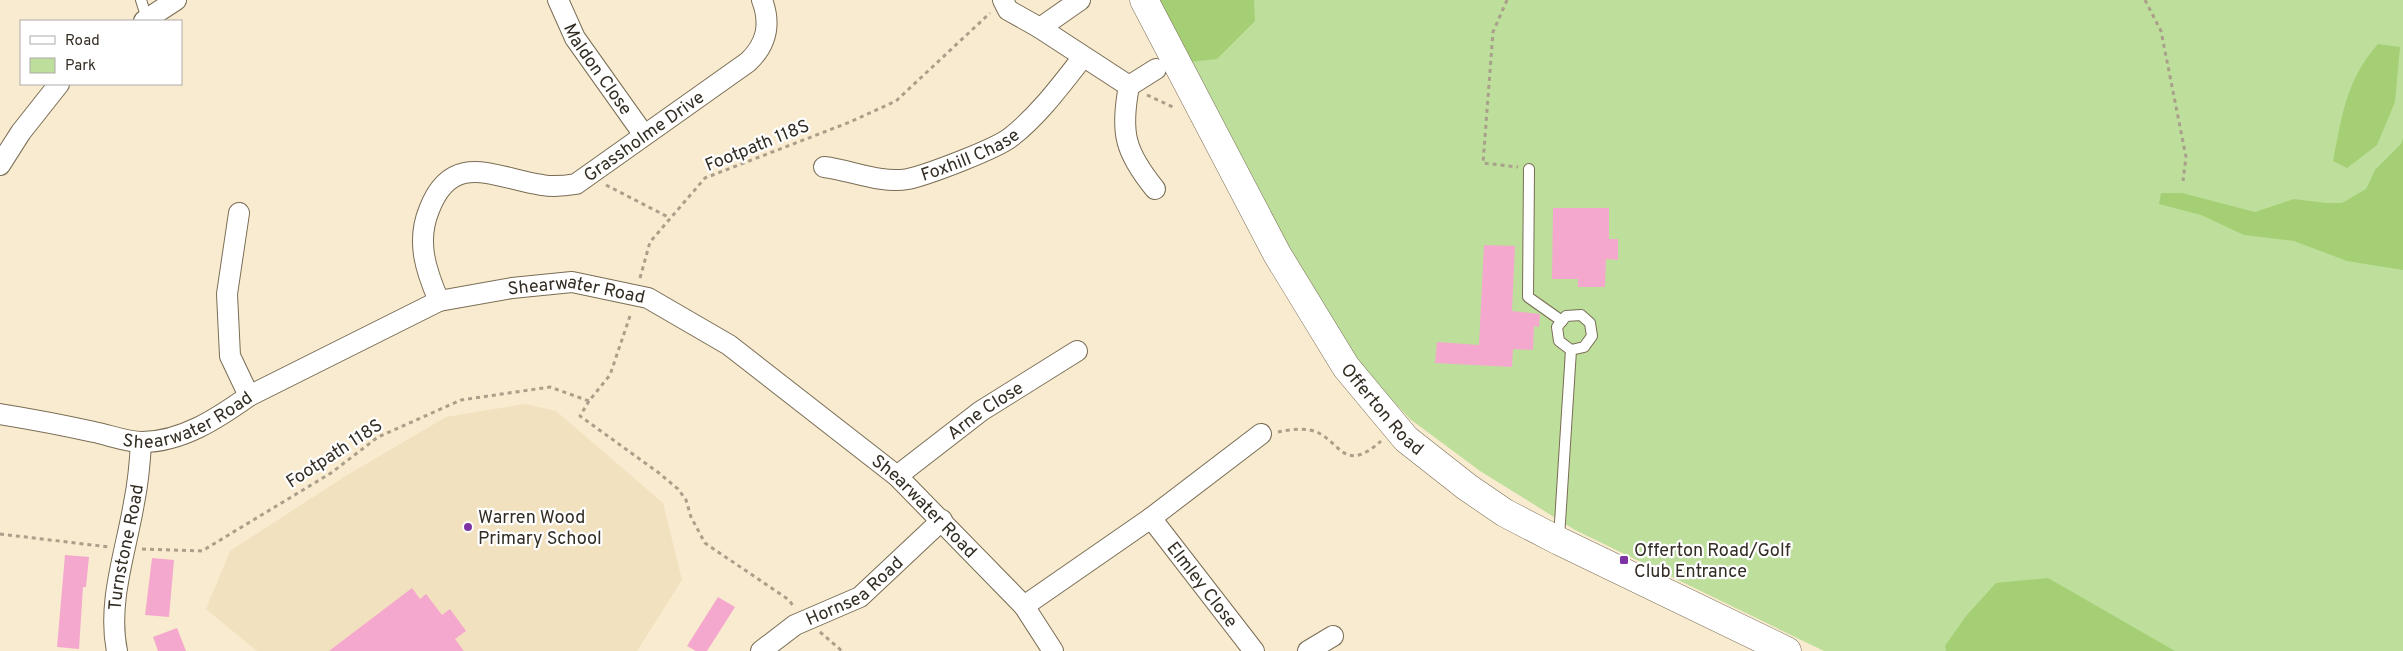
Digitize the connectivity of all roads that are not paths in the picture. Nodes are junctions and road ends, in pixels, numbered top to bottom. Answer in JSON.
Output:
{"nodes":[{"id":1,"x":141,"y":0,"type":"edge"},
{"id":2,"x":176,"y":0,"type":"edge"},
{"id":3,"x":558,"y":0,"type":"edge"},
{"id":4,"x":762,"y":0,"type":"edge"},
{"id":5,"x":1003,"y":0,"type":"edge"},
{"id":6,"x":1080,"y":0,"type":"edge"},
{"id":7,"x":1144,"y":0,"type":"edge"},
{"id":8,"x":146,"y":20,"type":"edge"},
{"id":9,"x":1040,"y":28,"type":"junction"},
{"id":10,"x":1083,"y":57,"type":"junction"},
{"id":11,"x":1156,"y":69,"type":"dead end"},
{"id":12,"x":58,"y":85,"type":"edge"},
{"id":13,"x":1128,"y":86,"type":"junction"},
{"id":14,"x":644,"y":135,"type":"junction"},
{"id":15,"x":0,"y":165,"type":"edge"},
{"id":16,"x":824,"y":168,"type":"dead end"},
{"id":17,"x":1528,"y":169,"type":"road end"},
{"id":18,"x":1155,"y":189,"type":"dead end"},
{"id":19,"x":238,"y":213,"type":"dead end"},
{"id":20,"x":439,"y":301,"type":"junction"},
{"id":21,"x":1562,"y":321,"type":"junction"},
{"id":22,"x":1571,"y":350,"type":"junction"},
{"id":23,"x":1077,"y":351,"type":"dead end"},
{"id":24,"x":249,"y":396,"type":"junction"},
{"id":25,"x":0,"y":414,"type":"edge"},
{"id":26,"x":1261,"y":434,"type":"road end"},
{"id":27,"x":141,"y":442,"type":"junction"},
{"id":28,"x":897,"y":476,"type":"junction"},
{"id":29,"x":1151,"y":518,"type":"junction"},
{"id":30,"x":942,"y":520,"type":"junction"},
{"id":31,"x":1558,"y":541,"type":"junction"},
{"id":32,"x":1024,"y":606,"type":"junction"},
{"id":33,"x":1333,"y":636,"type":"dead end"},
{"id":34,"x":118,"y":651,"type":"edge"},
{"id":35,"x":761,"y":651,"type":"edge"},
{"id":36,"x":1053,"y":651,"type":"edge"},
{"id":37,"x":1254,"y":651,"type":"edge"},
{"id":38,"x":1308,"y":651,"type":"edge"},
{"id":39,"x":1787,"y":651,"type":"edge"}],
"edges":[{"from":1,"to":8,"type":"lane"},
{"from":2,"to":8,"type":"street"},
{"from":3,"to":14,"type":"street","name":"Maldon Close"},
{"from":4,"to":14,"type":"street","name":"Grassholme Drive"},
{"from":5,"to":9,"type":"street"},
{"from":6,"to":9,"type":"street"},
{"from":7,"to":31,"type":"main road","name":"Offerton Road"},
{"from":9,"to":10,"type":"street"},
{"from":10,"to":13,"type":"street"},
{"from":10,"to":16,"type":"street","name":"Foxhill Chase"},
{"from":11,"to":13,"type":"street"},
{"from":12,"to":15,"type":"street"},
{"from":13,"to":18,"type":"street"},
{"from":14,"to":20,"type":"street","name":"Grassholme Drive"},
{"from":17,"to":21,"type":"lane"},
{"from":19,"to":24,"type":"street"},
{"from":20,"to":24,"type":"street","name":"Shearwater Road"},
{"from":20,"to":28,"type":"street","name":"Shearwater Road"},
{"from":21,"to":22,"type":"lane"},
{"from":21,"to":22,"type":"lane"},
{"from":22,"to":31,"type":"lane"},
{"from":23,"to":28,"type":"street","name":"Arne Close"},
{"from":24,"to":27,"type":"street","name":"Shearwater Road"},
{"from":25,"to":27,"type":"street","name":"Shearwater Road"},
{"from":26,"to":29,"type":"street"},
{"from":27,"to":34,"type":"street","name":"Turnstone Road"},
{"from":28,"to":30,"type":"street","name":"Shearwater Road"},
{"from":29,"to":32,"type":"street"},
{"from":29,"to":37,"type":"street","name":"Elmley Close"},
{"from":30,"to":32,"type":"street","name":"Shearwater Road"},
{"from":30,"to":35,"type":"street","name":"Hornsea Road"},
{"from":31,"to":39,"type":"main road","name":"Offerton Road"},
{"from":32,"to":36,"type":"street","name":"Shearwater Road"},
{"from":33,"to":38,"type":"street"}]}
